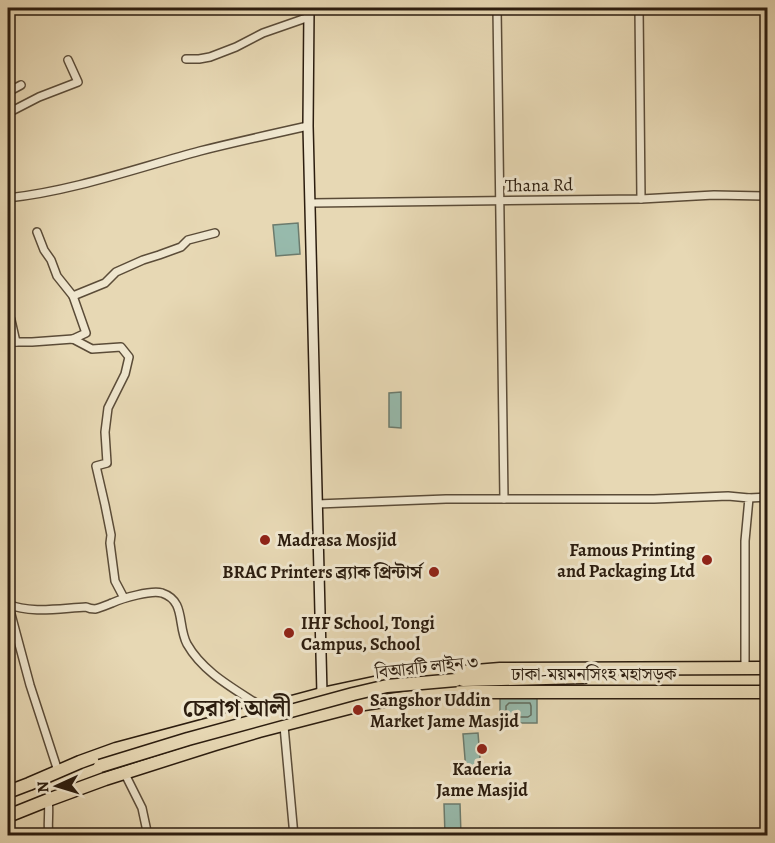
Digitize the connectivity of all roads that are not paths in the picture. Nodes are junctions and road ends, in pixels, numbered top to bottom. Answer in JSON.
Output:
{"nodes":[{"id":1,"x":497,"y":8,"type":"edge"},
{"id":2,"x":639,"y":8,"type":"edge"},
{"id":3,"x":309,"y":12,"type":"edge"},
{"id":4,"x":186,"y":59,"type":"dead end"},
{"id":5,"x":68,"y":60,"type":"dead end"},
{"id":6,"x":21,"y":85,"type":"dead end"},
{"id":7,"x":8,"y":92,"type":"edge"},
{"id":8,"x":8,"y":113,"type":"edge"},
{"id":9,"x":308,"y":126,"type":"junction"},
{"id":10,"x":768,"y":196,"type":"edge"},
{"id":11,"x":8,"y":198,"type":"edge"},
{"id":12,"x":641,"y":199,"type":"junction"},
{"id":13,"x":500,"y":200,"type":"junction"},
{"id":14,"x":311,"y":202,"type":"junction"},
{"id":15,"x":37,"y":232,"type":"dead end"},
{"id":16,"x":215,"y":233,"type":"dead end"},
{"id":17,"x":73,"y":296,"type":"junction"},
{"id":18,"x":8,"y":312,"type":"edge"},
{"id":19,"x":73,"y":339,"type":"junction"},
{"id":20,"x":8,"y":342,"type":"edge"},
{"id":21,"x":16,"y":342,"type":"junction"},
{"id":22,"x":768,"y":497,"type":"edge"},
{"id":23,"x":749,"y":498,"type":"junction"},
{"id":24,"x":504,"y":499,"type":"junction"},
{"id":25,"x":317,"y":504,"type":"junction"},
{"id":26,"x":124,"y":598,"type":"junction"},
{"id":27,"x":8,"y":604,"type":"edge"},
{"id":28,"x":745,"y":668,"type":"junction"},
{"id":29,"x":768,"y":668,"type":"edge"},
{"id":30,"x":768,"y":676,"type":"edge"},
{"id":31,"x":768,"y":692,"type":"edge"},
{"id":32,"x":322,"y":694,"type":"junction"},
{"id":33,"x":265,"y":709,"type":"junction"},
{"id":34,"x":284,"y":726,"type":"junction"},
{"id":35,"x":100,"y":766,"type":"dead end"},
{"id":36,"x":58,"y":771,"type":"junction"},
{"id":37,"x":125,"y":774,"type":"junction"},
{"id":38,"x":8,"y":792,"type":"edge"},
{"id":39,"x":48,"y":800,"type":"junction"},
{"id":40,"x":8,"y":816,"type":"edge"},
{"id":41,"x":49,"y":836,"type":"edge"},
{"id":42,"x":148,"y":836,"type":"edge"},
{"id":43,"x":294,"y":836,"type":"edge"}],
"edges":[{"from":1,"to":13,"type":"street"},
{"from":2,"to":12,"type":"street"},
{"from":3,"to":4,"type":"street"},
{"from":3,"to":9,"type":"street"},
{"from":5,"to":8,"type":"street"},
{"from":6,"to":7,"type":"street"},
{"from":9,"to":11,"type":"street"},
{"from":9,"to":14,"type":"street"},
{"from":10,"to":12,"type":"street","name":"Thana Rd"},
{"from":12,"to":13,"type":"street","name":"Thana Rd"},
{"from":13,"to":14,"type":"street","name":"Thana Rd"},
{"from":13,"to":24,"type":"street"},
{"from":14,"to":25,"type":"street"},
{"from":15,"to":17,"type":"street"},
{"from":16,"to":17,"type":"street"},
{"from":17,"to":19,"type":"street"},
{"from":18,"to":21,"type":"street"},
{"from":19,"to":21,"type":"street"},
{"from":19,"to":26,"type":"street"},
{"from":20,"to":21,"type":"street"},
{"from":22,"to":23,"type":"street"},
{"from":23,"to":24,"type":"street"},
{"from":23,"to":28,"type":"street"},
{"from":24,"to":25,"type":"street"},
{"from":25,"to":32,"type":"street"},
{"from":26,"to":27,"type":"street"},
{"from":26,"to":33,"type":"street"},
{"from":27,"to":36,"type":"street"},
{"from":28,"to":29,"type":"highway","name":"ঢাকা-ময়মনসিংহ মহাসড়ক"},
{"from":28,"to":32,"type":"highway","name":"ঢাকা-ময়মনসিংহ মহাসড়ক"},
{"from":30,"to":35,"type":"highway","name":"বিআরটি লাইন ৩","bridge":true},
{"from":31,"to":34,"type":"highway","name":"ঢাকা-ময়মনসিংহ মহাসড়ক"},
{"from":32,"to":33,"type":"highway","name":"ঢাকা-ময়মনসিংহ মহাসড়ক"},
{"from":33,"to":36,"type":"highway","name":"ঢাকা-ময়মনসিংহ মহাসড়ক"},
{"from":34,"to":37,"type":"highway","name":"ঢাকা-ময়মনসিংহ মহাসড়ক"},
{"from":34,"to":43,"type":"street"},
{"from":36,"to":38,"type":"highway","name":"ঢাকা-ময়মনসিংহ মহাসড়ক"},
{"from":37,"to":39,"type":"highway","name":"ঢাকা-ময়মনসিংহ মহাসড়ক"},
{"from":37,"to":42,"type":"street"},
{"from":39,"to":40,"type":"highway","name":"ঢাকা-ময়মনসিংহ মহাসড়ক"},
{"from":39,"to":41,"type":"street"}]}
